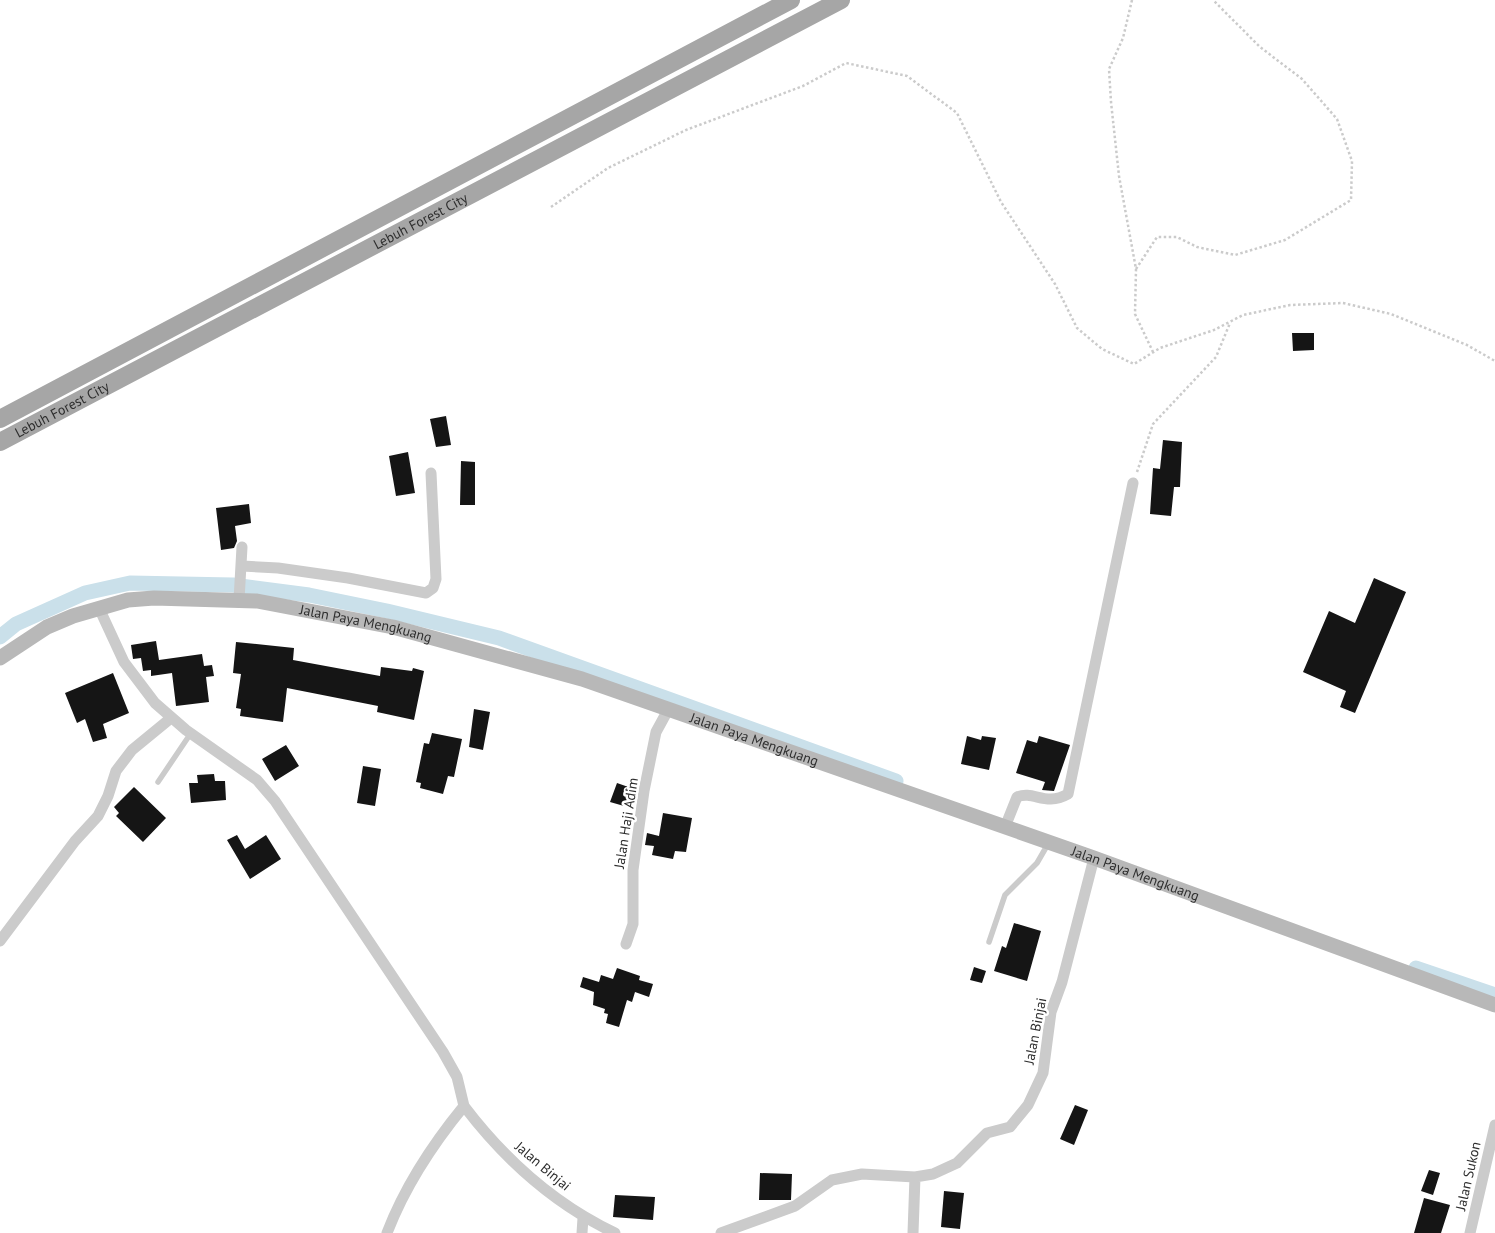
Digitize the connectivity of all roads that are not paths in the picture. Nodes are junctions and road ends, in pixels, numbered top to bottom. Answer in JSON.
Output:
{"nodes":[{"id":1,"x":791,"y":0,"type":"edge"},
{"id":2,"x":841,"y":0,"type":"edge"},
{"id":3,"x":0,"y":419,"type":"edge"},
{"id":4,"x":0,"y":442,"type":"edge"},
{"id":5,"x":431,"y":473,"type":"dead end"},
{"id":6,"x":1133,"y":483,"type":"road end"},
{"id":7,"x":242,"y":547,"type":"dead end"},
{"id":8,"x":242,"y":566,"type":"junction"},
{"id":9,"x":239,"y":600,"type":"junction"},
{"id":10,"x":100,"y":608,"type":"junction"},
{"id":11,"x":0,"y":658,"type":"edge"},
{"id":12,"x":668,"y":710,"type":"junction"},
{"id":13,"x":171,"y":718,"type":"junction"},
{"id":14,"x":191,"y":733,"type":"junction"},
{"id":15,"x":158,"y":782,"type":"dead end"},
{"id":16,"x":1005,"y":827,"type":"junction"},
{"id":17,"x":1049,"y":842,"type":"junction"},
{"id":18,"x":1094,"y":858,"type":"junction"},
{"id":19,"x":0,"y":941,"type":"edge"},
{"id":20,"x":989,"y":942,"type":"dead end"},
{"id":21,"x":626,"y":944,"type":"dead end"},
{"id":22,"x":1495,"y":1005,"type":"edge"},
{"id":23,"x":464,"y":1106,"type":"junction"},
{"id":24,"x":1495,"y":1125,"type":"edge"},
{"id":25,"x":914,"y":1177,"type":"junction"},
{"id":26,"x":583,"y":1218,"type":"junction"},
{"id":27,"x":387,"y":1233,"type":"edge"},
{"id":28,"x":582,"y":1233,"type":"edge"},
{"id":29,"x":615,"y":1233,"type":"edge"},
{"id":30,"x":721,"y":1233,"type":"edge"},
{"id":31,"x":913,"y":1233,"type":"edge"},
{"id":32,"x":1470,"y":1233,"type":"edge"}],
"edges":[{"from":1,"to":3,"type":"main road","name":"Lebuh Forest City"},
{"from":2,"to":4,"type":"main road","name":"Lebuh Forest City"},
{"from":5,"to":8,"type":"street"},
{"from":6,"to":16,"type":"street"},
{"from":7,"to":8,"type":"street"},
{"from":8,"to":9,"type":"street"},
{"from":9,"to":10,"type":"street","name":"Jalan Paya Mengkuang"},
{"from":9,"to":12,"type":"street","name":"Jalan Paya Mengkuang"},
{"from":10,"to":11,"type":"street","name":"Jalan Paya Mengkuang"},
{"from":10,"to":13,"type":"street"},
{"from":12,"to":16,"type":"street","name":"Jalan Paya Mengkuang"},
{"from":12,"to":21,"type":"street","name":"Jalan Haji Adim"},
{"from":13,"to":14,"type":"street"},
{"from":13,"to":19,"type":"street"},
{"from":14,"to":15,"type":"lane"},
{"from":14,"to":23,"type":"street"},
{"from":16,"to":17,"type":"street","name":"Jalan Paya Mengkuang"},
{"from":17,"to":18,"type":"street","name":"Jalan Paya Mengkuang"},
{"from":17,"to":20,"type":"lane"},
{"from":18,"to":22,"type":"street","name":"Jalan Paya Mengkuang"},
{"from":18,"to":25,"type":"street","name":"Jalan Binjai"},
{"from":23,"to":26,"type":"street","name":"Jalan Binjai"},
{"from":23,"to":27,"type":"street"},
{"from":24,"to":32,"type":"street","name":"Jalan Sukon"},
{"from":25,"to":30,"type":"street","name":"Jalan Binjai"},
{"from":25,"to":31,"type":"street"},
{"from":26,"to":28,"type":"street"},
{"from":26,"to":29,"type":"street","name":"Jalan Binjai"}]}
